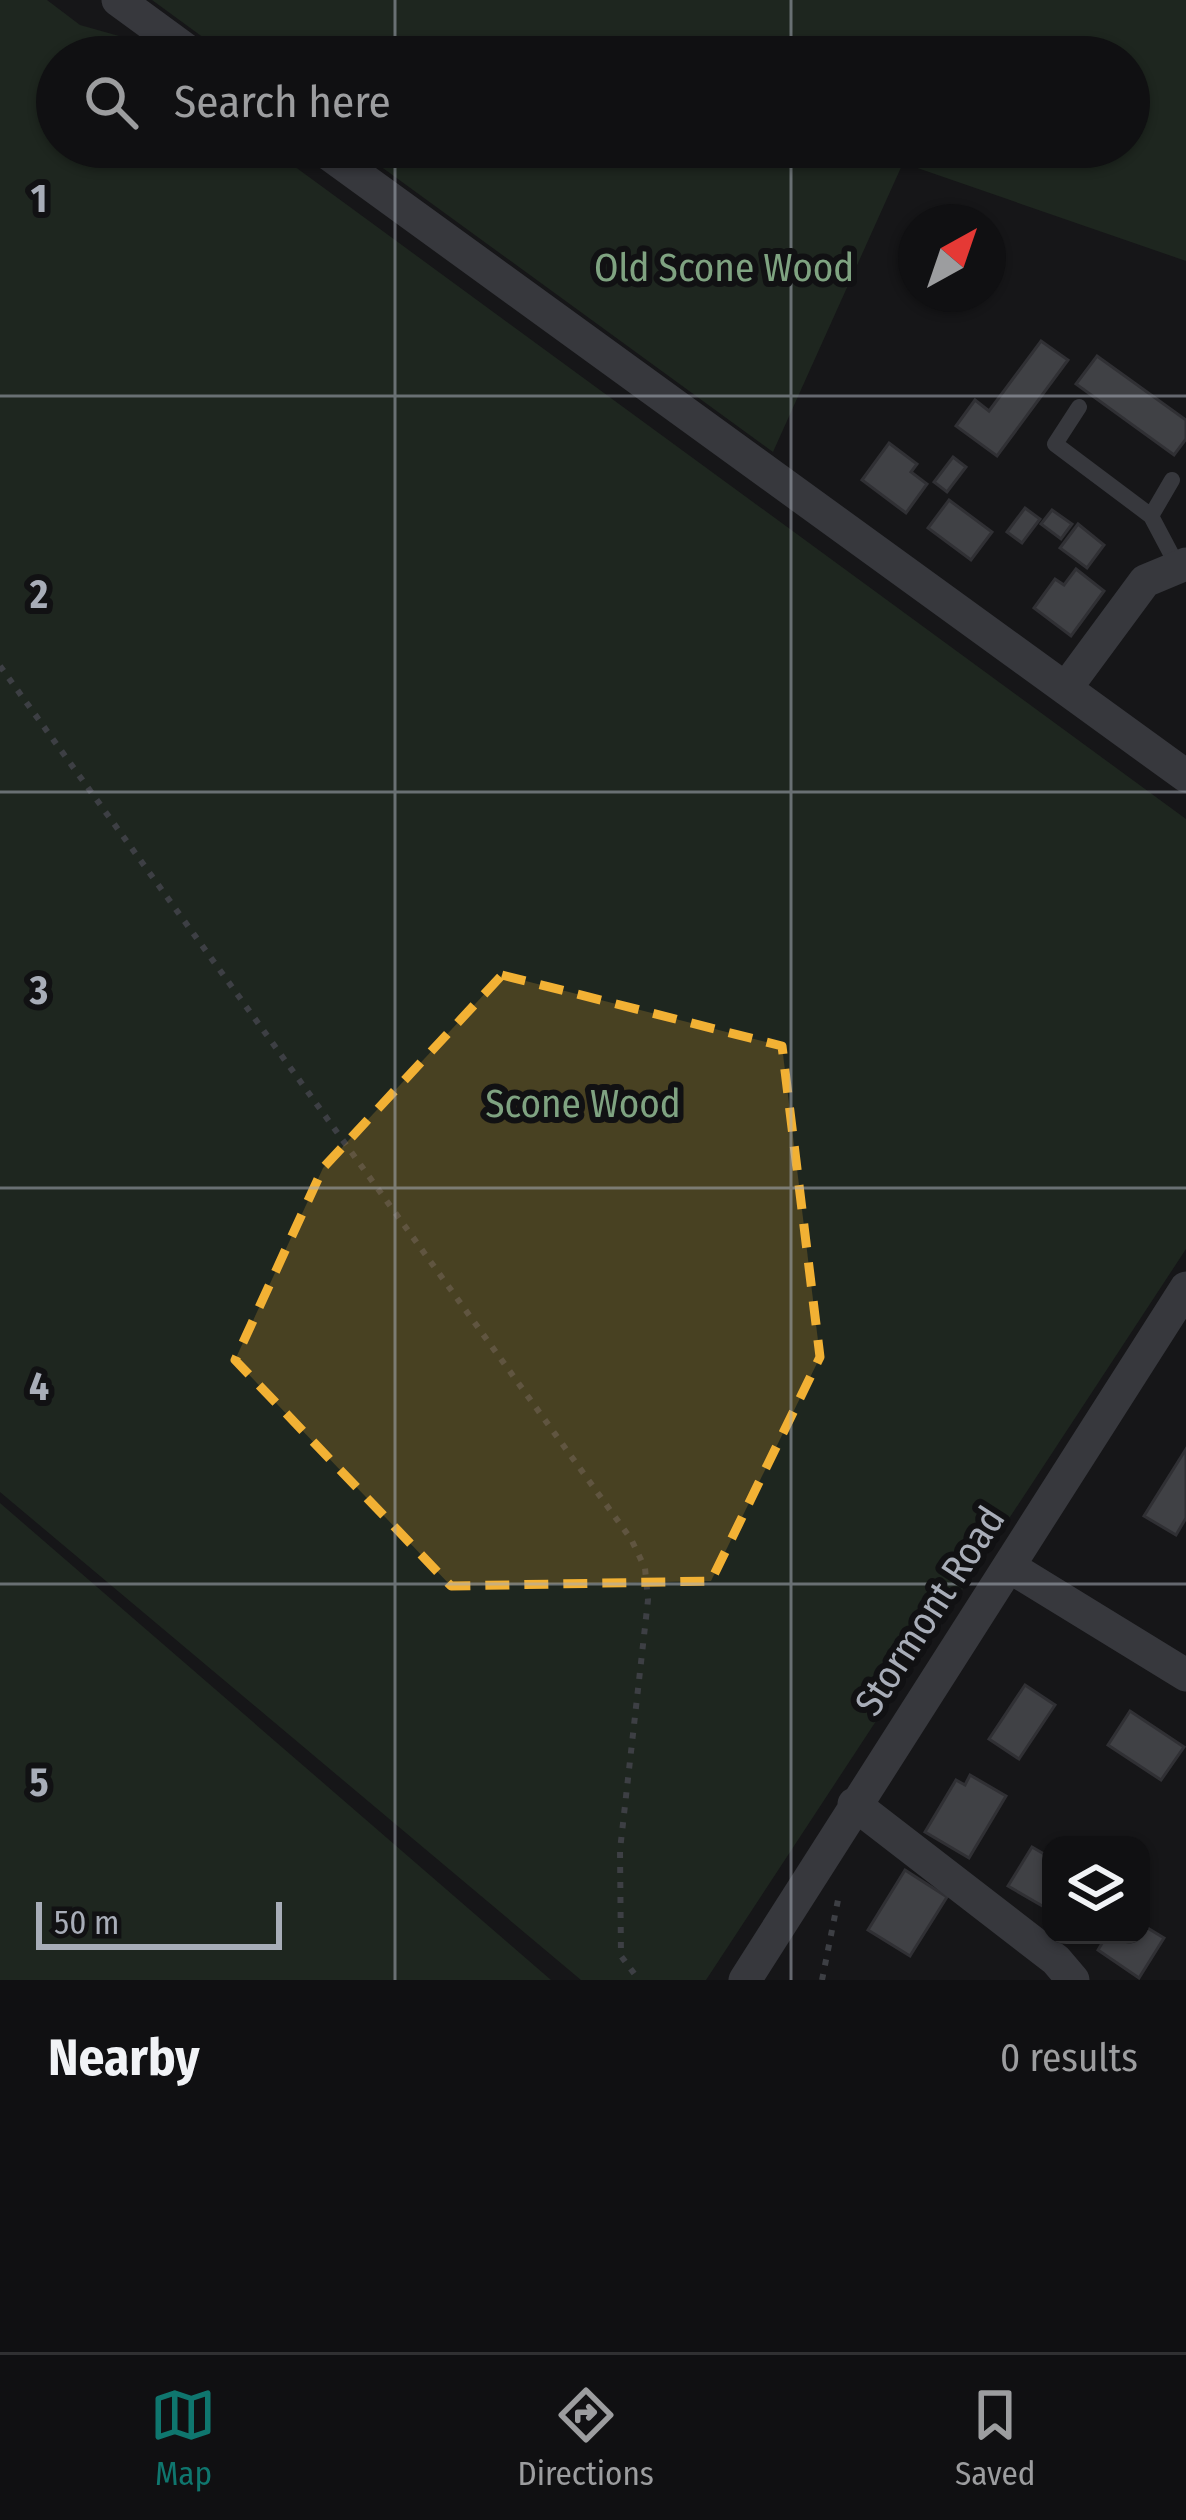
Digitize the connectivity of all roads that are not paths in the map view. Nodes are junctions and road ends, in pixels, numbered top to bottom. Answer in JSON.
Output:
{"nodes":[{"id":1,"x":118,"y":0,"type":"edge"},
{"id":2,"x":167,"y":36,"type":"edge"},
{"id":3,"x":348,"y":168,"type":"edge"},
{"id":4,"x":1079,"y":407,"type":"dead end"},
{"id":5,"x":1172,"y":480,"type":"dead end"},
{"id":6,"x":1151,"y":516,"type":"junction"},
{"id":7,"x":1182,"y":565,"type":"edge"},
{"id":8,"x":1066,"y":688,"type":"junction"},
{"id":9,"x":1186,"y":776,"type":"edge"},
{"id":10,"x":1186,"y":1288,"type":"edge"},
{"id":11,"x":1010,"y":1567,"type":"junction"},
{"id":12,"x":1186,"y":1675,"type":"edge"},
{"id":13,"x":854,"y":1804,"type":"junction"},
{"id":14,"x":745,"y":1980,"type":"edge"},
{"id":15,"x":1072,"y":1980,"type":"edge"}],
"edges":[{"from":1,"to":2,"type":"street"},
{"from":3,"to":8,"type":"street"},
{"from":4,"to":6,"type":"lane"},
{"from":5,"to":6,"type":"lane"},
{"from":6,"to":7,"type":"lane"},
{"from":7,"to":8,"type":"street"},
{"from":8,"to":9,"type":"street"},
{"from":10,"to":11,"type":"street","name":"Stormont Road"},
{"from":11,"to":12,"type":"street"},
{"from":11,"to":13,"type":"street","name":"Stormont Road"},
{"from":13,"to":14,"type":"street","name":"Stormont Road"},
{"from":13,"to":15,"type":"street"}]}
